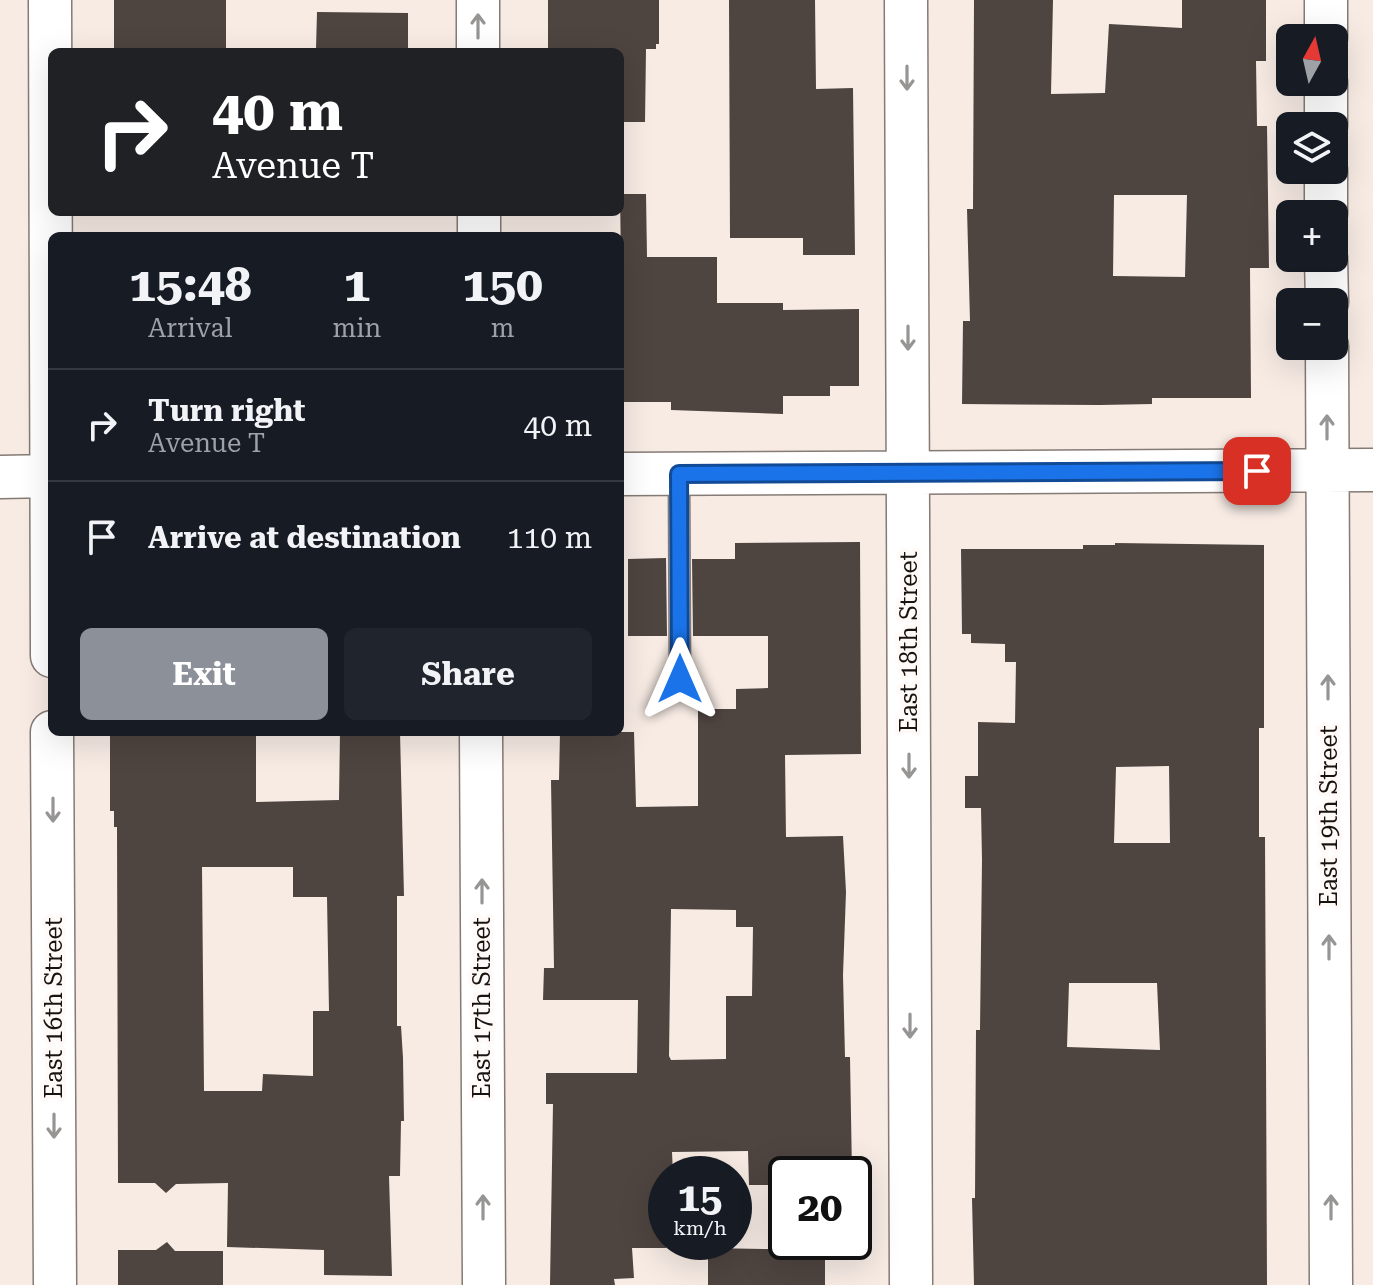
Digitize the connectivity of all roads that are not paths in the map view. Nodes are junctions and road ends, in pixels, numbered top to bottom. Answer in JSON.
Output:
{"nodes":[{"id":1,"x":50,"y":0,"type":"edge"},
{"id":2,"x":478,"y":0,"type":"edge"},
{"id":3,"x":906,"y":0,"type":"edge"},
{"id":4,"x":1326,"y":0,"type":"edge"},
{"id":5,"x":1326,"y":24,"type":"edge"},
{"id":6,"x":50,"y":48,"type":"edge"},
{"id":7,"x":478,"y":48,"type":"edge"},
{"id":8,"x":1327,"y":360,"type":"edge"},
{"id":9,"x":1327,"y":470,"type":"junction"},
{"id":10,"x":1373,"y":470,"type":"edge"},
{"id":11,"x":908,"y":473,"type":"junction"},
{"id":12,"x":624,"y":474,"type":"edge"},
{"id":13,"x":679,"y":474,"type":"junction"},
{"id":14,"x":48,"y":476,"type":"edge"},
{"id":15,"x":0,"y":477,"type":"edge"},
{"id":16,"x":680,"y":679,"type":"dead end"},
{"id":17,"x":52,"y":736,"type":"edge"},
{"id":18,"x":481,"y":736,"type":"edge"},
{"id":19,"x":55,"y":1285,"type":"edge"},
{"id":20,"x":484,"y":1285,"type":"edge"},
{"id":21,"x":911,"y":1285,"type":"edge"},
{"id":22,"x":1331,"y":1285,"type":"edge"}],
"edges":[{"from":1,"to":6,"type":"street"},
{"from":7,"to":2,"type":"street","one_way":true},
{"from":3,"to":11,"type":"street","name":"East 18th Street","one_way":true},
{"from":4,"to":5,"type":"street"},
{"from":9,"to":8,"type":"street","name":"East 19th Street","one_way":true},
{"from":9,"to":10,"type":"street"},
{"from":9,"to":11,"type":"street"},
{"from":22,"to":9,"type":"street","name":"East 19th Street","one_way":true},
{"from":11,"to":13,"type":"street"},
{"from":11,"to":21,"type":"street","name":"East 18th Street","one_way":true},
{"from":12,"to":13,"type":"street"},
{"from":13,"to":16,"type":"lane"},
{"from":14,"to":15,"type":"street"},
{"from":17,"to":19,"type":"street","name":"East 16th Street","one_way":true},
{"from":20,"to":18,"type":"street","name":"East 17th Street","one_way":true}]}
